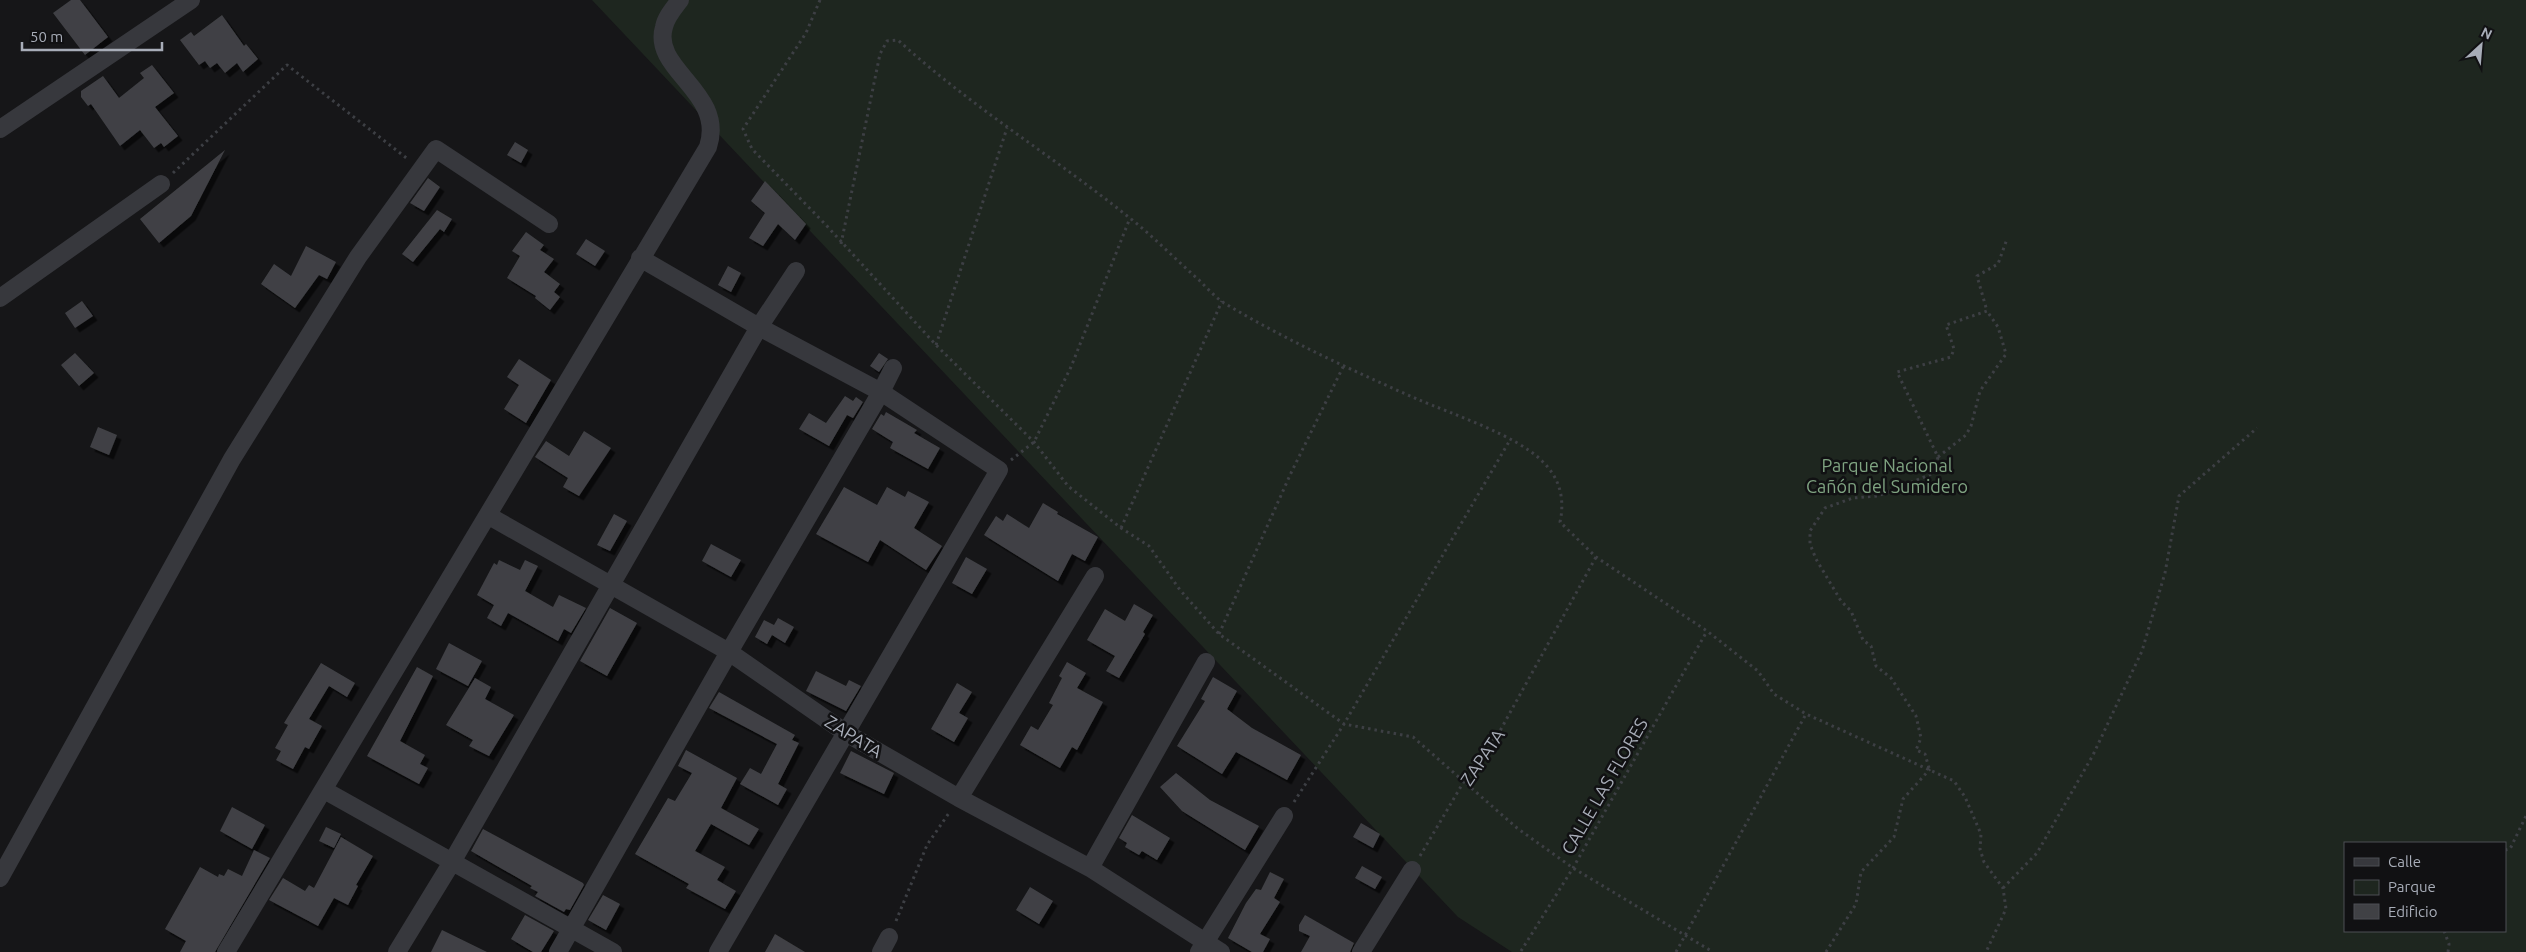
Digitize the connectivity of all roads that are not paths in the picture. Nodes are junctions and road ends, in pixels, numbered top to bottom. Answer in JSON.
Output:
{"nodes":[{"id":1,"x":191,"y":0,"type":"edge"},
{"id":2,"x":680,"y":0,"type":"edge"},
{"id":3,"x":0,"y":129,"type":"edge"},
{"id":4,"x":161,"y":184,"type":"road end"},
{"id":5,"x":549,"y":224,"type":"dead end"},
{"id":6,"x":640,"y":258,"type":"junction"},
{"id":7,"x":796,"y":271,"type":"dead end"},
{"id":8,"x":0,"y":298,"type":"edge"},
{"id":9,"x":759,"y":327,"type":"junction"},
{"id":10,"x":893,"y":368,"type":"dead end"},
{"id":11,"x":881,"y":392,"type":"junction"},
{"id":12,"x":488,"y":516,"type":"junction"},
{"id":13,"x":1095,"y":576,"type":"dead end"},
{"id":14,"x":610,"y":584,"type":"junction"},
{"id":15,"x":728,"y":652,"type":"junction"},
{"id":16,"x":1206,"y":662,"type":"dead end"},
{"id":17,"x":846,"y":733,"type":"junction"},
{"id":18,"x":324,"y":790,"type":"junction"},
{"id":19,"x":959,"y":798,"type":"junction"},
{"id":20,"x":1284,"y":816,"type":"road end"},
{"id":21,"x":452,"y":862,"type":"junction"},
{"id":22,"x":1090,"y":868,"type":"junction"},
{"id":23,"x":1412,"y":870,"type":"road end"},
{"id":24,"x":0,"y":878,"type":"edge"},
{"id":25,"x":572,"y":929,"type":"junction"},
{"id":26,"x":1202,"y":947,"type":"edge"},
{"id":27,"x":226,"y":952,"type":"edge"},
{"id":28,"x":396,"y":952,"type":"edge"},
{"id":29,"x":558,"y":952,"type":"edge"},
{"id":30,"x":614,"y":952,"type":"edge"},
{"id":31,"x":718,"y":952,"type":"edge"},
{"id":32,"x":1221,"y":952,"type":"edge"},
{"id":33,"x":1361,"y":952,"type":"edge"}],
"edges":[{"from":1,"to":3,"type":"street"},
{"from":2,"to":6,"type":"street"},
{"from":4,"to":8,"type":"street"},
{"from":5,"to":24,"type":"street"},
{"from":6,"to":9,"type":"street"},
{"from":6,"to":12,"type":"street"},
{"from":7,"to":9,"type":"street"},
{"from":9,"to":11,"type":"street"},
{"from":9,"to":14,"type":"street"},
{"from":10,"to":11,"type":"street"},
{"from":11,"to":15,"type":"street"},
{"from":11,"to":17,"type":"street"},
{"from":12,"to":14,"type":"street","name":"ZAPATA"},
{"from":12,"to":18,"type":"street"},
{"from":13,"to":19,"type":"street"},
{"from":14,"to":15,"type":"street","name":"ZAPATA"},
{"from":14,"to":21,"type":"street"},
{"from":15,"to":17,"type":"street","name":"ZAPATA"},
{"from":15,"to":25,"type":"street"},
{"from":16,"to":22,"type":"street"},
{"from":17,"to":19,"type":"street","name":"ZAPATA"},
{"from":17,"to":31,"type":"street"},
{"from":18,"to":21,"type":"street"},
{"from":18,"to":27,"type":"street"},
{"from":19,"to":22,"type":"street","name":"ZAPATA"},
{"from":20,"to":26,"type":"street"},
{"from":21,"to":25,"type":"street"},
{"from":21,"to":28,"type":"street"},
{"from":22,"to":26,"type":"street","name":"ZAPATA"},
{"from":23,"to":33,"type":"street"},
{"from":25,"to":29,"type":"street"},
{"from":25,"to":30,"type":"street"},
{"from":26,"to":32,"type":"street","name":"ZAPATA"}]}
